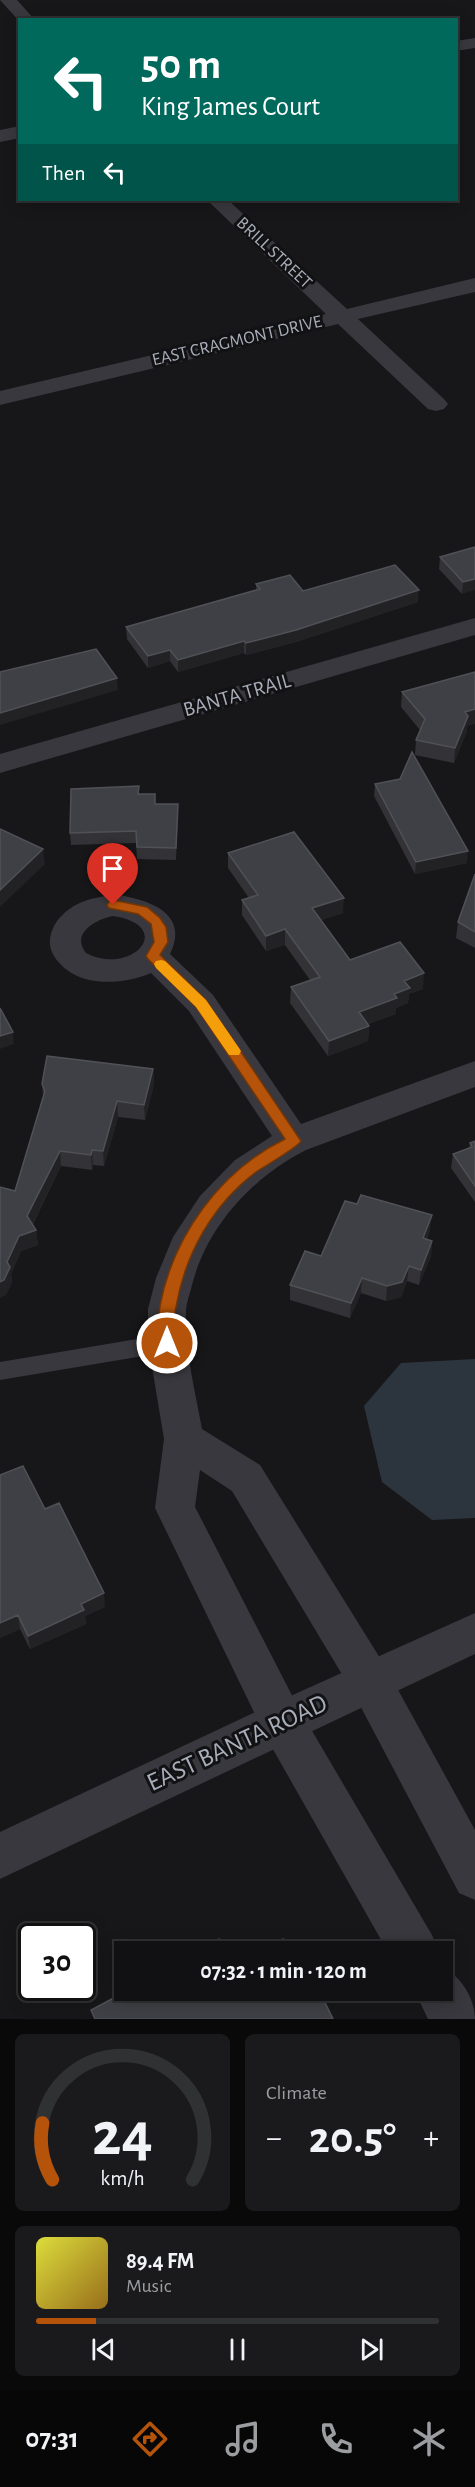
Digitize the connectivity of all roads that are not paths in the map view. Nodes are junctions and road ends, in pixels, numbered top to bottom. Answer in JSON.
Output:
{"nodes":[{"id":1,"x":7,"y":0,"type":"edge"},
{"id":2,"x":25,"y":18,"type":"edge"},
{"id":3,"x":475,"y":42,"type":"edge"},
{"id":4,"x":458,"y":46,"type":"edge"},
{"id":5,"x":18,"y":132,"type":"edge"},
{"id":6,"x":0,"y":136,"type":"edge"},
{"id":7,"x":219,"y":201,"type":"edge"},
{"id":8,"x":475,"y":285,"type":"edge"},
{"id":9,"x":341,"y":316,"type":"junction"},
{"id":10,"x":0,"y":398,"type":"edge"},
{"id":11,"x":436,"y":404,"type":"dead end"},
{"id":12,"x":475,"y":626,"type":"edge"},
{"id":13,"x":0,"y":764,"type":"edge"},
{"id":14,"x":153,"y":956,"type":"dead end"},
{"id":15,"x":475,"y":1074,"type":"edge"},
{"id":16,"x":294,"y":1141,"type":"junction"},
{"id":17,"x":167,"y":1343,"type":"junction"},
{"id":18,"x":0,"y":1371,"type":"edge"},
{"id":19,"x":184,"y":1439,"type":"junction"},
{"id":20,"x":475,"y":1633,"type":"edge"},
{"id":21,"x":370,"y":1681,"type":"junction"},
{"id":22,"x":282,"y":1722,"type":"junction"},
{"id":23,"x":0,"y":1856,"type":"edge"},
{"id":24,"x":475,"y":1877,"type":"edge"},
{"id":25,"x":409,"y":1941,"type":"edge"},
{"id":26,"x":444,"y":2001,"type":"edge"},
{"id":27,"x":455,"y":2019,"type":"edge"}],
"edges":[{"from":1,"to":2,"type":"street"},
{"from":3,"to":4,"type":"street"},
{"from":5,"to":6,"type":"street"},
{"from":7,"to":9,"type":"street","name":"BRILL STREET"},
{"from":8,"to":9,"type":"street","name":"EAST CRAGMONT DRIVE"},
{"from":9,"to":10,"type":"street","name":"EAST CRAGMONT DRIVE"},
{"from":9,"to":11,"type":"street","name":"BRILL STREET"},
{"from":12,"to":13,"type":"street","name":"BANTA TRAIL"},
{"from":14,"to":16,"type":"street"},
{"from":15,"to":16,"type":"street"},
{"from":16,"to":17,"type":"street"},
{"from":17,"to":18,"type":"lane"},
{"from":17,"to":19,"type":"street"},
{"from":19,"to":21,"type":"street"},
{"from":19,"to":22,"type":"street"},
{"from":20,"to":21,"type":"street","name":"EAST BANTA ROAD"},
{"from":21,"to":22,"type":"street","name":"EAST BANTA ROAD"},
{"from":21,"to":24,"type":"street"},
{"from":22,"to":23,"type":"street","name":"EAST BANTA ROAD"},
{"from":22,"to":25,"type":"street"},
{"from":26,"to":27,"type":"street"}]}
